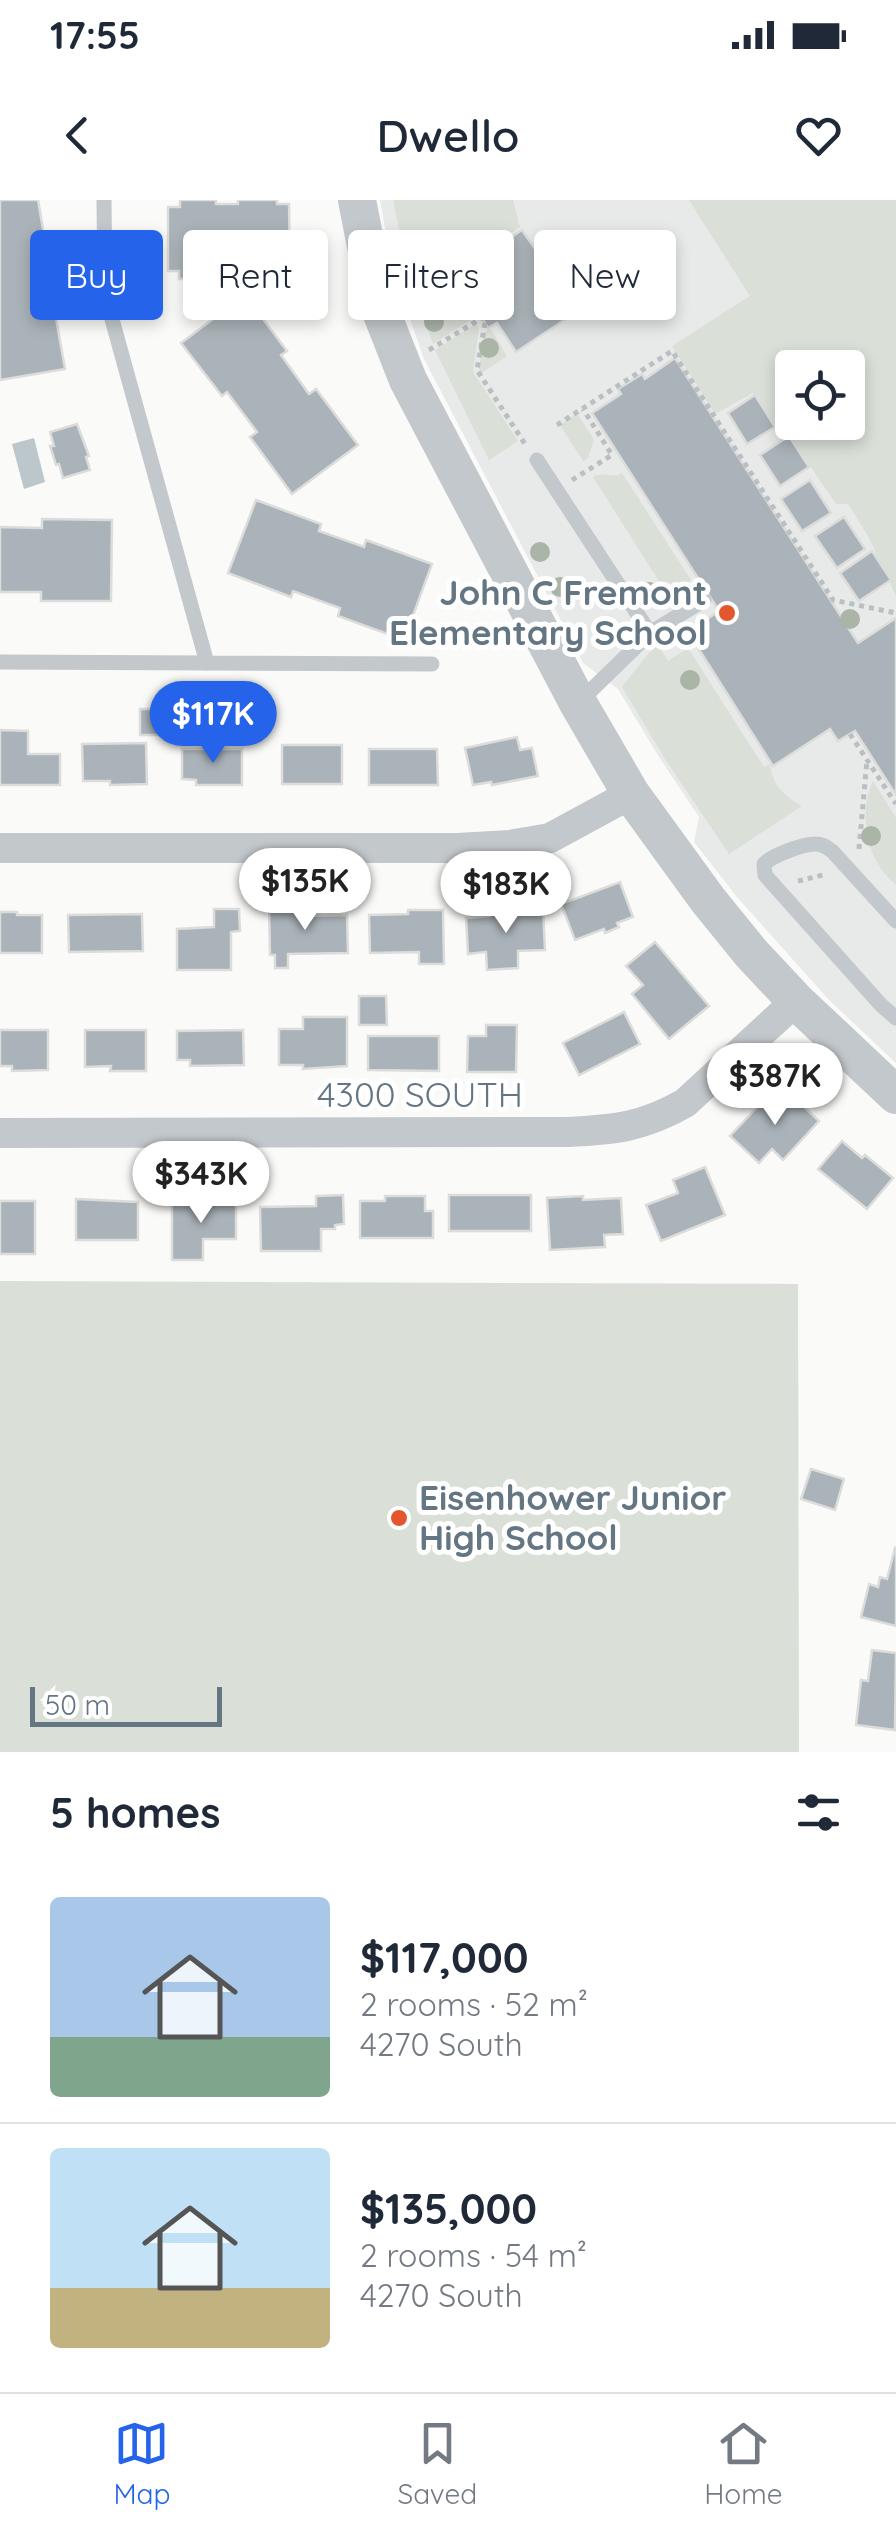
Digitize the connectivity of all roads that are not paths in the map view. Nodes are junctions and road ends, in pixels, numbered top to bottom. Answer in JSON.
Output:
{"nodes":[{"id":1,"x":104,"y":200,"type":"edge"},
{"id":2,"x":357,"y":200,"type":"edge"},
{"id":3,"x":538,"y":460,"type":"dead end"},
{"id":4,"x":704,"y":600,"type":"dead end"},
{"id":5,"x":650,"y":633,"type":"junction"},
{"id":6,"x":0,"y":662,"type":"edge"},
{"id":7,"x":206,"y":663,"type":"junction"},
{"id":8,"x":432,"y":664,"type":"dead end"},
{"id":9,"x":578,"y":702,"type":"junction"},
{"id":10,"x":631,"y":794,"type":"junction"},
{"id":11,"x":0,"y":848,"type":"edge"},
{"id":12,"x":896,"y":920,"type":"edge"},
{"id":13,"x":796,"y":1001,"type":"junction"},
{"id":14,"x":896,"y":1018,"type":"edge"},
{"id":15,"x":896,"y":1095,"type":"edge"},
{"id":16,"x":0,"y":1133,"type":"edge"}],
"edges":[{"from":1,"to":7,"type":"lane"},
{"from":2,"to":9,"type":"street"},
{"from":3,"to":5,"type":"lane"},
{"from":4,"to":5,"type":"lane"},
{"from":5,"to":9,"type":"lane"},
{"from":6,"to":7,"type":"lane"},
{"from":7,"to":8,"type":"lane"},
{"from":9,"to":10,"type":"street"},
{"from":10,"to":11,"type":"street"},
{"from":10,"to":13,"type":"street"},
{"from":12,"to":14,"type":"lane"},
{"from":13,"to":15,"type":"street"},
{"from":13,"to":16,"type":"street","name":"4300 SOUTH"}]}
